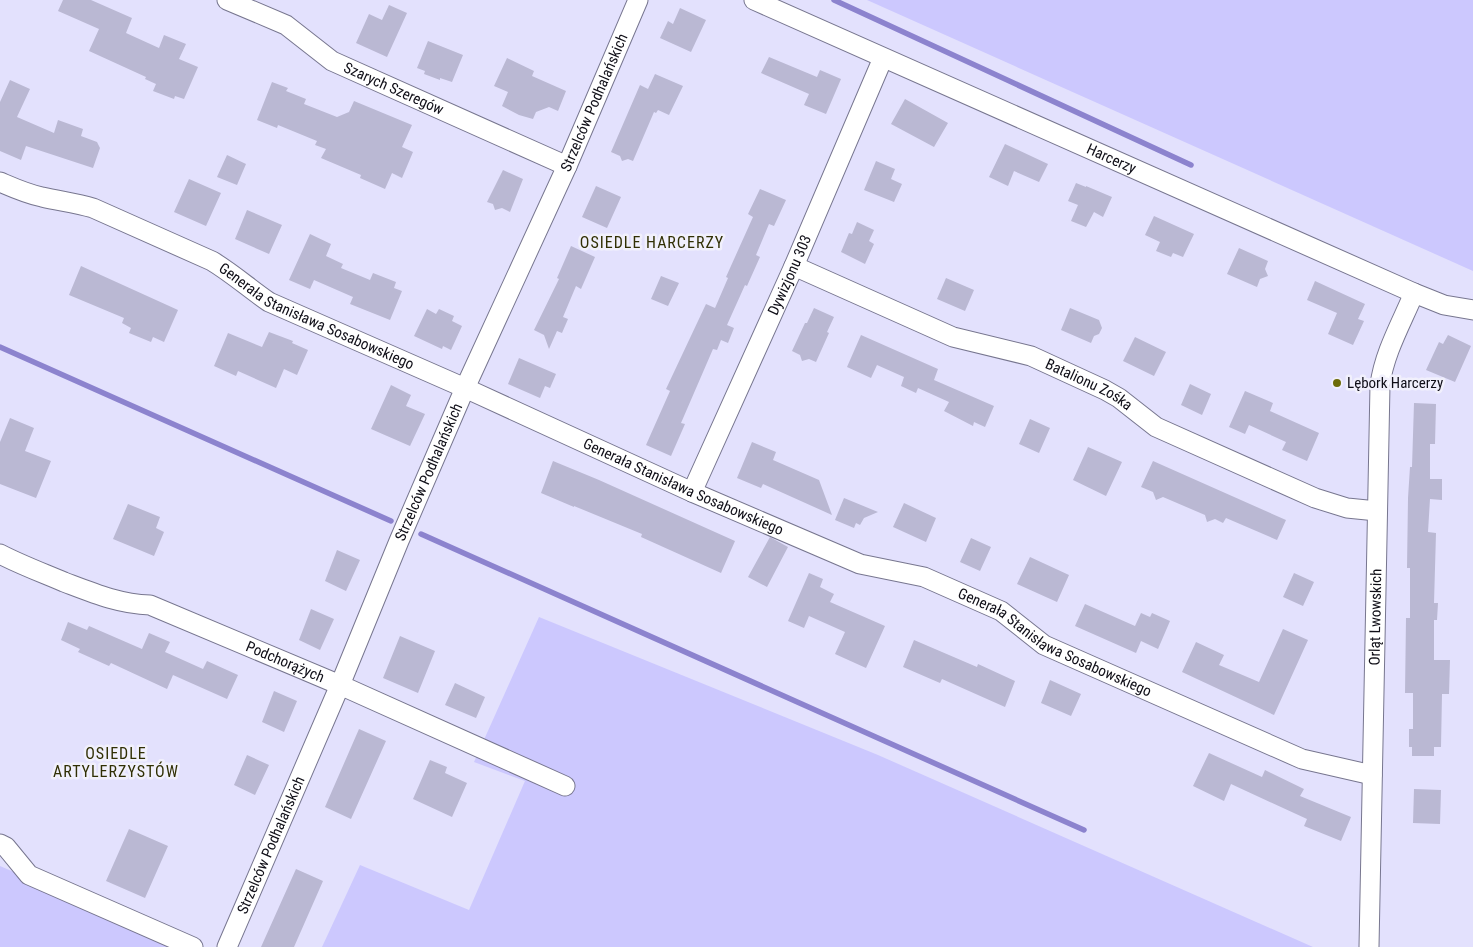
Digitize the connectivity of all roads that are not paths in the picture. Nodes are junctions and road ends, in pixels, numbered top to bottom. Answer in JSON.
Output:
{"nodes":[{"id":1,"x":227,"y":0,"type":"edge"},
{"id":2,"x":638,"y":0,"type":"edge"},
{"id":3,"x":754,"y":0,"type":"edge"},
{"id":4,"x":883,"y":58,"type":"junction"},
{"id":5,"x":568,"y":166,"type":"junction"},
{"id":6,"x":0,"y":182,"type":"edge"},
{"id":7,"x":794,"y":266,"type":"junction"},
{"id":8,"x":1414,"y":293,"type":"junction"},
{"id":9,"x":1473,"y":310,"type":"edge"},
{"id":10,"x":465,"y":388,"type":"junction"},
{"id":11,"x":692,"y":492,"type":"junction"},
{"id":12,"x":1377,"y":511,"type":"junction"},
{"id":13,"x":0,"y":554,"type":"edge"},
{"id":14,"x":340,"y":685,"type":"junction"},
{"id":15,"x":1372,"y":775,"type":"junction"},
{"id":16,"x":565,"y":786,"type":"dead end"},
{"id":17,"x":0,"y":844,"type":"edge"},
{"id":18,"x":192,"y":947,"type":"edge"},
{"id":19,"x":227,"y":947,"type":"edge"},
{"id":20,"x":1369,"y":947,"type":"edge"}],
"edges":[{"from":1,"to":5,"type":"street","name":"Szarych Szeregów"},
{"from":2,"to":5,"type":"street","name":"Strzelców Podhalańskich"},
{"from":3,"to":4,"type":"street","name":"Harcerzy"},
{"from":4,"to":7,"type":"street","name":"Dywizjonu 303"},
{"from":4,"to":8,"type":"street","name":"Harcerzy"},
{"from":5,"to":10,"type":"street","name":"Strzelców Podhalańskich"},
{"from":6,"to":10,"type":"street","name":"Generała Stanisława Sosabowskiego"},
{"from":7,"to":11,"type":"street","name":"Dywizjonu 303"},
{"from":7,"to":12,"type":"street","name":"Batalionu Zośka"},
{"from":8,"to":9,"type":"street","name":"Harcerzy"},
{"from":8,"to":12,"type":"street","name":"Orląt Lwowskich"},
{"from":10,"to":11,"type":"street","name":"Generała Stanisława Sosabowskiego"},
{"from":10,"to":14,"type":"street","name":"Strzelców Podhalańskich"},
{"from":11,"to":15,"type":"street","name":"Generała Stanisława Sosabowskiego"},
{"from":12,"to":15,"type":"street","name":"Orląt Lwowskich"},
{"from":13,"to":14,"type":"street","name":"Podchorążych"},
{"from":14,"to":16,"type":"street","name":"Podchorążych"},
{"from":14,"to":19,"type":"street","name":"Strzelców Podhalańskich"},
{"from":15,"to":20,"type":"street","name":"Orląt Lwowskich"},
{"from":17,"to":18,"type":"street"}]}
